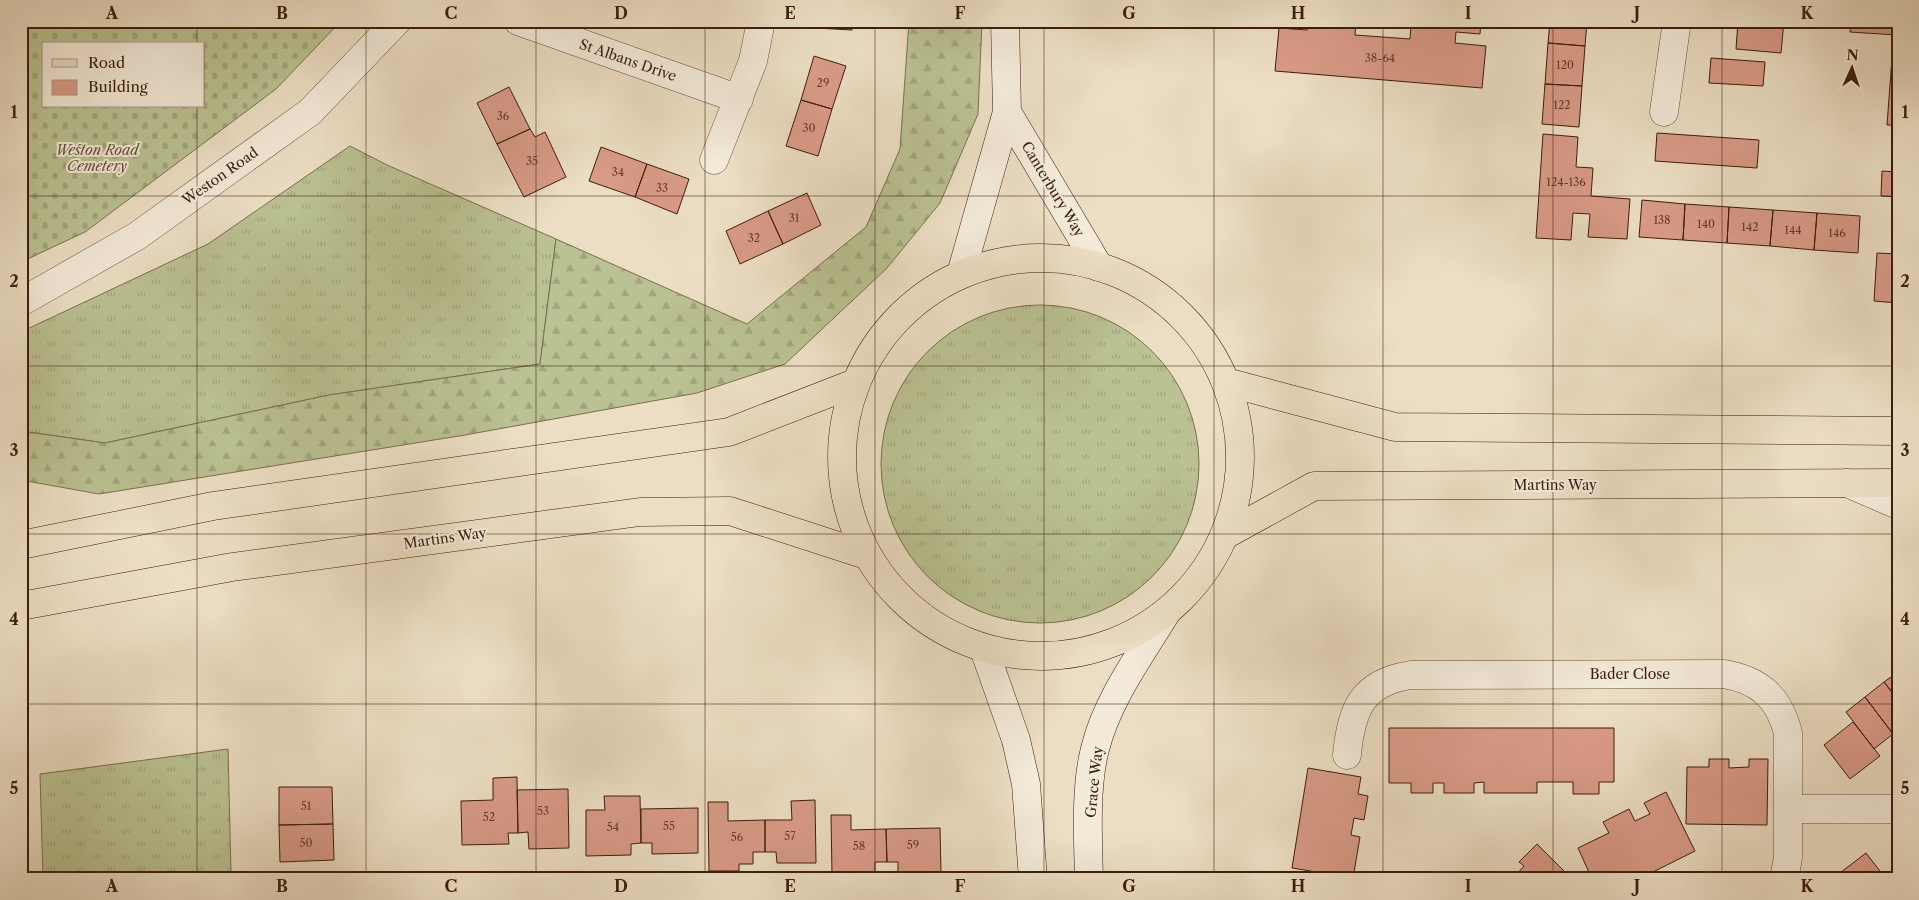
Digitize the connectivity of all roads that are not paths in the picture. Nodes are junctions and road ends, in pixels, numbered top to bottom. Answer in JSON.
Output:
{"nodes":[{"id":1,"x":397,"y":21,"type":"edge"},
{"id":2,"x":518,"y":21,"type":"edge"},
{"id":3,"x":762,"y":21,"type":"edge"},
{"id":4,"x":1005,"y":21,"type":"edge"},
{"id":5,"x":1677,"y":21,"type":"edge"},
{"id":6,"x":739,"y":99,"type":"junction"},
{"id":7,"x":1007,"y":112,"type":"junction"},
{"id":8,"x":1664,"y":112,"type":"dead end"},
{"id":9,"x":714,"y":160,"type":"dead end"},
{"id":10,"x":1100,"y":267,"type":"junction"},
{"id":11,"x":961,"y":274,"type":"junction"},
{"id":12,"x":21,"y":302,"type":"edge"},
{"id":13,"x":1226,"y":382,"type":"junction"},
{"id":14,"x":855,"y":383,"type":"junction"},
{"id":15,"x":1898,"y":431,"type":"edge"},
{"id":16,"x":1847,"y":483,"type":"junction"},
{"id":17,"x":1898,"y":483,"type":"edge"},
{"id":18,"x":1898,"y":505,"type":"edge"},
{"id":19,"x":1225,"y":535,"type":"junction"},
{"id":20,"x":21,"y":545,"type":"edge"},
{"id":21,"x":866,"y":555,"type":"junction"},
{"id":22,"x":21,"y":606,"type":"edge"},
{"id":23,"x":1166,"y":613,"type":"junction"},
{"id":24,"x":984,"y":649,"type":"junction"},
{"id":25,"x":1347,"y":755,"type":"dead end"},
{"id":26,"x":1789,"y":809,"type":"junction"},
{"id":27,"x":1898,"y":809,"type":"edge"},
{"id":28,"x":1033,"y":879,"type":"edge"},
{"id":29,"x":1089,"y":879,"type":"edge"},
{"id":30,"x":1784,"y":879,"type":"edge"}],
"edges":[{"from":1,"to":12,"type":"street","name":"Weston Road"},
{"from":2,"to":6,"type":"street","name":"St Albans Drive"},
{"from":3,"to":6,"type":"street"},
{"from":4,"to":7,"type":"street","name":"Canterbury Way"},
{"from":5,"to":8,"type":"street"},
{"from":6,"to":9,"type":"street"},
{"from":7,"to":10,"type":"street","name":"Canterbury Way"},
{"from":7,"to":11,"type":"street","name":"Canterbury Way"},
{"from":10,"to":11,"type":"main road"},
{"from":10,"to":13,"type":"main road"},
{"from":11,"to":14,"type":"main road"},
{"from":13,"to":15,"type":"main road"},
{"from":13,"to":19,"type":"main road"},
{"from":14,"to":20,"type":"main road"},
{"from":14,"to":21,"type":"main road"},
{"from":16,"to":17,"type":"main road","name":"Martins Way"},
{"from":16,"to":18,"type":"street"},
{"from":16,"to":19,"type":"main road","name":"Martins Way"},
{"from":19,"to":23,"type":"main road"},
{"from":21,"to":22,"type":"main road","name":"Martins Way"},
{"from":21,"to":24,"type":"main road"},
{"from":23,"to":24,"type":"main road"},
{"from":23,"to":29,"type":"street","name":"Grace Way"},
{"from":24,"to":28,"type":"street"},
{"from":25,"to":26,"type":"street","name":"Bader Close"},
{"from":26,"to":27,"type":"street"},
{"from":26,"to":30,"type":"street","name":"Bader Close"}]}
